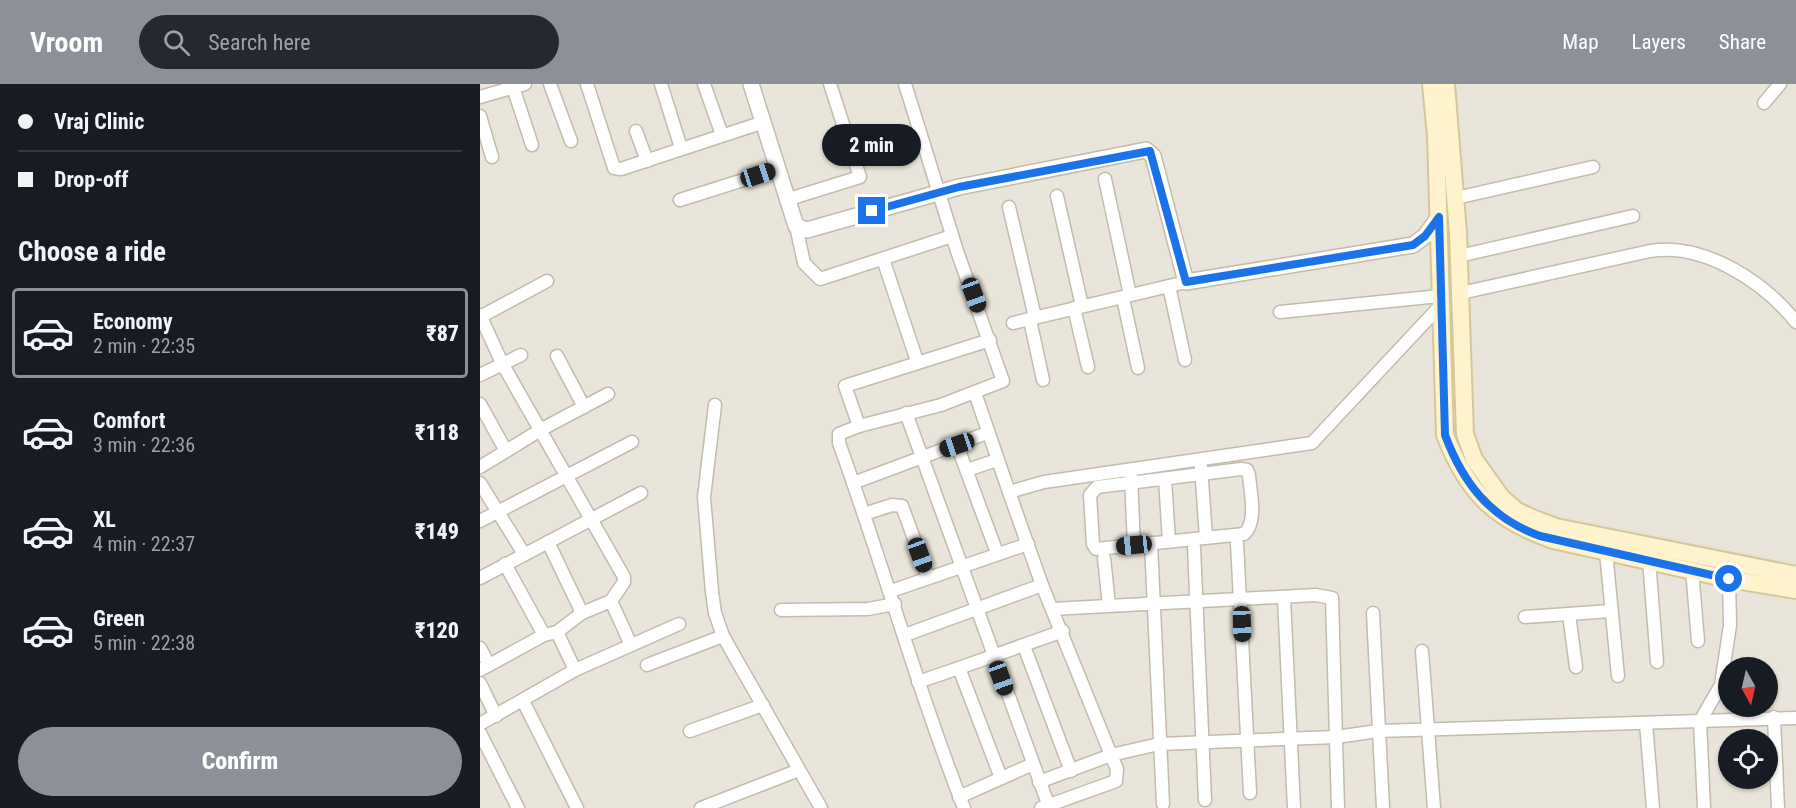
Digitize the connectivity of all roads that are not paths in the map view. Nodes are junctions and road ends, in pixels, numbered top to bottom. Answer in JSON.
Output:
{"nodes":[{"id":1,"x":550,"y":84,"type":"edge"},
{"id":2,"x":587,"y":84,"type":"edge"},
{"id":3,"x":661,"y":84,"type":"edge"},
{"id":4,"x":704,"y":84,"type":"edge"},
{"id":5,"x":751,"y":84,"type":"edge"},
{"id":6,"x":830,"y":84,"type":"edge"},
{"id":7,"x":905,"y":84,"type":"edge"},
{"id":8,"x":1431,"y":84,"type":"edge"},
{"id":9,"x":1446,"y":84,"type":"edge"},
{"id":10,"x":1780,"y":84,"type":"edge"},
{"id":11,"x":517,"y":85,"type":"edge"},
{"id":12,"x":480,"y":97,"type":"edge"},
{"id":13,"x":1764,"y":103,"type":"dead end"},
{"id":14,"x":480,"y":116,"type":"edge"},
{"id":15,"x":764,"y":122,"type":"junction"},
{"id":16,"x":636,"y":131,"type":"dead end"},
{"id":17,"x":722,"y":135,"type":"junction"},
{"id":18,"x":571,"y":141,"type":"dead end"},
{"id":19,"x":532,"y":145,"type":"dead end"},
{"id":20,"x":681,"y":148,"type":"junction"},
{"id":21,"x":492,"y":157,"type":"dead end"},
{"id":22,"x":647,"y":161,"type":"junction"},
{"id":23,"x":1593,"y":167,"type":"dead end"},
{"id":24,"x":778,"y":169,"type":"junction"},
{"id":25,"x":1105,"y":179,"type":"dead end"},
{"id":26,"x":939,"y":192,"type":"junction"},
{"id":27,"x":1057,"y":196,"type":"dead end"},
{"id":28,"x":789,"y":199,"type":"junction"},
{"id":29,"x":680,"y":200,"type":"dead end"},
{"id":30,"x":1456,"y":206,"type":"junction"},
{"id":31,"x":1008,"y":207,"type":"dead end"},
{"id":32,"x":1633,"y":216,"type":"dead end"},
{"id":33,"x":1439,"y":217,"type":"junction"},
{"id":34,"x":796,"y":226,"type":"junction"},
{"id":35,"x":952,"y":236,"type":"junction"},
{"id":36,"x":1459,"y":256,"type":"junction"},
{"id":37,"x":883,"y":259,"type":"junction"},
{"id":38,"x":546,"y":281,"type":"dead end"},
{"id":39,"x":1186,"y":282,"type":"junction"},
{"id":40,"x":1169,"y":286,"type":"junction"},
{"id":41,"x":1461,"y":293,"type":"junction"},
{"id":42,"x":1127,"y":297,"type":"junction"},
{"id":43,"x":1440,"y":301,"type":"junction"},
{"id":44,"x":1078,"y":307,"type":"junction"},
{"id":45,"x":1280,"y":312,"type":"dead end"},
{"id":46,"x":480,"y":316,"type":"edge"},
{"id":47,"x":1032,"y":319,"type":"junction"},
{"id":48,"x":1796,"y":322,"type":"edge"},
{"id":49,"x":1013,"y":323,"type":"dead end"},
{"id":50,"x":990,"y":340,"type":"junction"},
{"id":51,"x":521,"y":355,"type":"dead end"},
{"id":52,"x":557,"y":356,"type":"dead end"},
{"id":53,"x":1185,"y":360,"type":"dead end"},
{"id":54,"x":917,"y":361,"type":"junction"},
{"id":55,"x":502,"y":363,"type":"junction"},
{"id":56,"x":1088,"y":367,"type":"dead end"},
{"id":57,"x":1138,"y":368,"type":"dead end"},
{"id":58,"x":480,"y":375,"type":"edge"},
{"id":59,"x":1043,"y":380,"type":"dead end"},
{"id":60,"x":975,"y":393,"type":"junction"},
{"id":61,"x":608,"y":394,"type":"dead end"},
{"id":62,"x":480,"y":404,"type":"edge"},
{"id":63,"x":716,"y":405,"type":"dead end"},
{"id":64,"x":584,"y":407,"type":"junction"},
{"id":65,"x":906,"y":413,"type":"junction"},
{"id":66,"x":859,"y":426,"type":"junction"},
{"id":67,"x":542,"y":429,"type":"junction"},
{"id":68,"x":987,"y":433,"type":"junction"},
{"id":69,"x":632,"y":442,"type":"dead end"},
{"id":70,"x":957,"y":445,"type":"junction"},
{"id":71,"x":506,"y":450,"type":"junction"},
{"id":72,"x":922,"y":457,"type":"junction"},
{"id":73,"x":997,"y":460,"type":"junction"},
{"id":74,"x":1200,"y":460,"type":"junction"},
{"id":75,"x":480,"y":467,"type":"edge"},
{"id":76,"x":967,"y":470,"type":"junction"},
{"id":77,"x":1130,"y":470,"type":"junction"},
{"id":78,"x":1201,"y":474,"type":"junction"},
{"id":79,"x":568,"y":476,"type":"junction"},
{"id":80,"x":1165,"y":479,"type":"junction"},
{"id":81,"x":480,"y":483,"type":"edge"},
{"id":82,"x":853,"y":483,"type":"junction"},
{"id":83,"x":1131,"y":483,"type":"junction"},
{"id":84,"x":1009,"y":492,"type":"junction"},
{"id":85,"x":641,"y":493,"type":"dead end"},
{"id":86,"x":496,"y":512,"type":"junction"},
{"id":87,"x":864,"y":514,"type":"junction"},
{"id":88,"x":591,"y":519,"type":"junction"},
{"id":89,"x":480,"y":521,"type":"edge"},
{"id":90,"x":1206,"y":537,"type":"junction"},
{"id":91,"x":1168,"y":541,"type":"junction"},
{"id":92,"x":548,"y":542,"type":"junction"},
{"id":93,"x":1151,"y":543,"type":"junction"},
{"id":94,"x":1237,"y":543,"type":"dead end"},
{"id":95,"x":1028,"y":544,"type":"junction"},
{"id":96,"x":1134,"y":545,"type":"junction"},
{"id":97,"x":1194,"y":547,"type":"dead end"},
{"id":98,"x":1606,"y":552,"type":"junction"},
{"id":99,"x":997,"y":553,"type":"junction"},
{"id":100,"x":524,"y":554,"type":"junction"},
{"id":101,"x":1104,"y":558,"type":"dead end"},
{"id":102,"x":1649,"y":560,"type":"junction"},
{"id":103,"x":505,"y":564,"type":"junction"},
{"id":104,"x":962,"y":565,"type":"junction"},
{"id":105,"x":1692,"y":569,"type":"junction"},
{"id":106,"x":1750,"y":574,"type":"junction"},
{"id":107,"x":1796,"y":575,"type":"edge"},
{"id":108,"x":928,"y":577,"type":"junction"},
{"id":109,"x":480,"y":578,"type":"edge"},
{"id":110,"x":1729,"y":579,"type":"junction"},
{"id":111,"x":1042,"y":585,"type":"junction"},
{"id":112,"x":1796,"y":590,"type":"edge"},
{"id":113,"x":891,"y":591,"type":"junction"},
{"id":114,"x":1284,"y":598,"type":"junction"},
{"id":115,"x":611,"y":600,"type":"junction"},
{"id":116,"x":1241,"y":600,"type":"junction"},
{"id":117,"x":1197,"y":601,"type":"junction"},
{"id":118,"x":1152,"y":602,"type":"junction"},
{"id":119,"x":895,"y":604,"type":"junction"},
{"id":120,"x":1109,"y":604,"type":"junction"},
{"id":121,"x":1052,"y":609,"type":"junction"},
{"id":122,"x":780,"y":610,"type":"dead end"},
{"id":123,"x":976,"y":611,"type":"junction"},
{"id":124,"x":1611,"y":611,"type":"junction"},
{"id":125,"x":1373,"y":612,"type":"dead end"},
{"id":126,"x":582,"y":613,"type":"junction"},
{"id":127,"x":1569,"y":614,"type":"junction"},
{"id":128,"x":1525,"y":617,"type":"dead end"},
{"id":129,"x":679,"y":624,"type":"dead end"},
{"id":130,"x":1063,"y":631,"type":"junction"},
{"id":131,"x":557,"y":632,"type":"junction"},
{"id":132,"x":544,"y":635,"type":"junction"},
{"id":133,"x":905,"y":635,"type":"junction"},
{"id":134,"x":723,"y":636,"type":"junction"},
{"id":135,"x":1698,"y":641,"type":"dead end"},
{"id":136,"x":631,"y":645,"type":"junction"},
{"id":137,"x":1024,"y":646,"type":"junction"},
{"id":138,"x":480,"y":648,"type":"edge"},
{"id":139,"x":1422,"y":651,"type":"dead end"},
{"id":140,"x":993,"y":657,"type":"junction"},
{"id":141,"x":1657,"y":662,"type":"dead end"},
{"id":142,"x":647,"y":665,"type":"dead end"},
{"id":143,"x":1576,"y":667,"type":"dead end"},
{"id":144,"x":485,"y":668,"type":"edge"},
{"id":145,"x":958,"y":668,"type":"junction"},
{"id":146,"x":575,"y":670,"type":"junction"},
{"id":147,"x":1617,"y":676,"type":"dead end"},
{"id":148,"x":918,"y":682,"type":"junction"},
{"id":149,"x":480,"y":683,"type":"edge"},
{"id":150,"x":523,"y":701,"type":"junction"},
{"id":151,"x":763,"y":705,"type":"junction"},
{"id":152,"x":496,"y":716,"type":"junction"},
{"id":153,"x":1774,"y":717,"type":"junction"},
{"id":154,"x":1795,"y":718,"type":"edge"},
{"id":155,"x":1700,"y":721,"type":"junction"},
{"id":156,"x":1646,"y":723,"type":"junction"},
{"id":157,"x":480,"y":724,"type":"edge"},
{"id":158,"x":1430,"y":729,"type":"junction"},
{"id":159,"x":690,"y":731,"type":"dead end"},
{"id":160,"x":1378,"y":731,"type":"junction"},
{"id":161,"x":480,"y":733,"type":"edge"},
{"id":162,"x":1336,"y":737,"type":"junction"},
{"id":163,"x":1291,"y":740,"type":"junction"},
{"id":164,"x":1246,"y":741,"type":"junction"},
{"id":165,"x":1201,"y":743,"type":"junction"},
{"id":166,"x":1158,"y":744,"type":"junction"},
{"id":167,"x":1111,"y":755,"type":"junction"},
{"id":168,"x":1033,"y":764,"type":"junction"},
{"id":169,"x":799,"y":770,"type":"junction"},
{"id":170,"x":1071,"y":771,"type":"junction"},
{"id":171,"x":1001,"y":778,"type":"junction"},
{"id":172,"x":1040,"y":782,"type":"junction"},
{"id":173,"x":1250,"y":794,"type":"dead end"},
{"id":174,"x":1205,"y":800,"type":"dead end"},
{"id":175,"x":961,"y":803,"type":"edge"},
{"id":176,"x":1162,"y":804,"type":"dead end"},
{"id":177,"x":1045,"y":806,"type":"edge"},
{"id":178,"x":817,"y":807,"type":"edge"},
{"id":179,"x":518,"y":808,"type":"edge"},
{"id":180,"x":577,"y":808,"type":"edge"},
{"id":181,"x":701,"y":808,"type":"edge"},
{"id":182,"x":1294,"y":808,"type":"edge"},
{"id":183,"x":1338,"y":808,"type":"edge"},
{"id":184,"x":1383,"y":808,"type":"edge"},
{"id":185,"x":1434,"y":808,"type":"edge"},
{"id":186,"x":1653,"y":808,"type":"edge"},
{"id":187,"x":1704,"y":808,"type":"edge"},
{"id":188,"x":1778,"y":808,"type":"edge"}],
"edges":[{"from":1,"to":18,"type":"street"},
{"from":2,"to":22,"type":"street"},
{"from":3,"to":20,"type":"street"},
{"from":4,"to":17,"type":"street"},
{"from":5,"to":15,"type":"street"},
{"from":6,"to":28,"type":"street"},
{"from":7,"to":26,"type":"street"},
{"from":8,"to":33,"type":"main road"},
{"from":9,"to":30,"type":"main road"},
{"from":10,"to":13,"type":"street"},
{"from":11,"to":12,"type":"street"},
{"from":11,"to":19,"type":"street"},
{"from":14,"to":21,"type":"street"},
{"from":15,"to":17,"type":"street"},
{"from":15,"to":24,"type":"street"},
{"from":16,"to":22,"type":"street"},
{"from":17,"to":20,"type":"street"},
{"from":20,"to":22,"type":"street"},
{"from":23,"to":30,"type":"street"},
{"from":24,"to":28,"type":"street"},
{"from":24,"to":29,"type":"street"},
{"from":25,"to":42,"type":"street"},
{"from":26,"to":34,"type":"street"},
{"from":26,"to":35,"type":"street"},
{"from":26,"to":39,"type":"street"},
{"from":27,"to":44,"type":"street"},
{"from":28,"to":34,"type":"street"},
{"from":30,"to":33,"type":"main road"},
{"from":30,"to":36,"type":"main road"},
{"from":31,"to":47,"type":"street"},
{"from":32,"to":36,"type":"street"},
{"from":33,"to":39,"type":"street"},
{"from":33,"to":43,"type":"main road"},
{"from":34,"to":37,"type":"street"},
{"from":35,"to":37,"type":"street"},
{"from":35,"to":50,"type":"street"},
{"from":36,"to":41,"type":"main road"},
{"from":37,"to":54,"type":"street"},
{"from":38,"to":46,"type":"street"},
{"from":39,"to":40,"type":"street"},
{"from":40,"to":42,"type":"street"},
{"from":40,"to":53,"type":"street"},
{"from":41,"to":48,"type":"street"},
{"from":41,"to":106,"type":"main road"},
{"from":42,"to":44,"type":"street"},
{"from":42,"to":57,"type":"street"},
{"from":43,"to":45,"type":"street"},
{"from":43,"to":74,"type":"street"},
{"from":43,"to":98,"type":"main road"},
{"from":44,"to":47,"type":"street"},
{"from":44,"to":56,"type":"street"},
{"from":46,"to":55,"type":"street"},
{"from":47,"to":49,"type":"street"},
{"from":47,"to":59,"type":"street"},
{"from":50,"to":54,"type":"street"},
{"from":50,"to":60,"type":"street"},
{"from":51,"to":55,"type":"street"},
{"from":52,"to":64,"type":"street"},
{"from":54,"to":66,"type":"street"},
{"from":55,"to":58,"type":"street"},
{"from":55,"to":67,"type":"street"},
{"from":60,"to":65,"type":"street"},
{"from":60,"to":68,"type":"street"},
{"from":61,"to":64,"type":"street"},
{"from":62,"to":71,"type":"street"},
{"from":63,"to":134,"type":"street"},
{"from":64,"to":67,"type":"street"},
{"from":65,"to":66,"type":"street"},
{"from":65,"to":72,"type":"street"},
{"from":66,"to":82,"type":"street"},
{"from":67,"to":71,"type":"street"},
{"from":67,"to":79,"type":"street"},
{"from":68,"to":70,"type":"street"},
{"from":68,"to":73,"type":"street"},
{"from":69,"to":79,"type":"street"},
{"from":70,"to":72,"type":"street"},
{"from":70,"to":76,"type":"street"},
{"from":71,"to":75,"type":"street"},
{"from":72,"to":82,"type":"street"},
{"from":72,"to":104,"type":"street"},
{"from":73,"to":76,"type":"street"},
{"from":73,"to":84,"type":"street"},
{"from":74,"to":77,"type":"street"},
{"from":74,"to":78,"type":"street"},
{"from":76,"to":99,"type":"street"},
{"from":77,"to":83,"type":"street"},
{"from":77,"to":84,"type":"street"},
{"from":78,"to":80,"type":"street"},
{"from":78,"to":90,"type":"street"},
{"from":78,"to":90,"type":"street"},
{"from":79,"to":86,"type":"street"},
{"from":79,"to":88,"type":"street"},
{"from":80,"to":83,"type":"street"},
{"from":80,"to":91,"type":"street"},
{"from":81,"to":86,"type":"street"},
{"from":82,"to":87,"type":"street"},
{"from":83,"to":96,"type":"street"},
{"from":83,"to":96,"type":"street"},
{"from":84,"to":95,"type":"street"},
{"from":85,"to":88,"type":"street"},
{"from":86,"to":89,"type":"street"},
{"from":86,"to":100,"type":"street"},
{"from":87,"to":108,"type":"street"},
{"from":87,"to":113,"type":"street"},
{"from":88,"to":92,"type":"street"},
{"from":88,"to":115,"type":"street"},
{"from":90,"to":91,"type":"street"},
{"from":91,"to":93,"type":"street"},
{"from":92,"to":100,"type":"street"},
{"from":92,"to":126,"type":"street"},
{"from":93,"to":96,"type":"street"},
{"from":93,"to":118,"type":"street"},
{"from":94,"to":116,"type":"street"},
{"from":95,"to":99,"type":"street"},
{"from":95,"to":111,"type":"street"},
{"from":97,"to":117,"type":"street"},
{"from":98,"to":102,"type":"main road"},
{"from":98,"to":124,"type":"street"},
{"from":99,"to":104,"type":"street"},
{"from":100,"to":103,"type":"street"},
{"from":101,"to":120,"type":"street"},
{"from":102,"to":105,"type":"main road"},
{"from":102,"to":141,"type":"street"},
{"from":103,"to":109,"type":"street"},
{"from":103,"to":132,"type":"street"},
{"from":104,"to":108,"type":"street"},
{"from":104,"to":123,"type":"street"},
{"from":105,"to":110,"type":"main road"},
{"from":105,"to":135,"type":"street"},
{"from":106,"to":107,"type":"main road"},
{"from":106,"to":110,"type":"main road"},
{"from":106,"to":112,"type":"main road"},
{"from":108,"to":113,"type":"street"},
{"from":110,"to":155,"type":"street"},
{"from":111,"to":121,"type":"street"},
{"from":111,"to":123,"type":"street"},
{"from":113,"to":119,"type":"street"},
{"from":114,"to":116,"type":"street"},
{"from":114,"to":162,"type":"street"},
{"from":114,"to":163,"type":"street"},
{"from":115,"to":126,"type":"street"},
{"from":115,"to":136,"type":"street"},
{"from":116,"to":117,"type":"street"},
{"from":116,"to":164,"type":"street"},
{"from":117,"to":118,"type":"street"},
{"from":117,"to":165,"type":"street"},
{"from":118,"to":120,"type":"street"},
{"from":118,"to":166,"type":"street"},
{"from":119,"to":122,"type":"street"},
{"from":119,"to":133,"type":"street"},
{"from":120,"to":121,"type":"street"},
{"from":121,"to":130,"type":"street"},
{"from":123,"to":133,"type":"street"},
{"from":123,"to":140,"type":"street"},
{"from":124,"to":127,"type":"street"},
{"from":124,"to":147,"type":"street"},
{"from":125,"to":160,"type":"street"},
{"from":126,"to":131,"type":"street"},
{"from":127,"to":128,"type":"street"},
{"from":127,"to":143,"type":"street"},
{"from":129,"to":136,"type":"street"},
{"from":130,"to":137,"type":"street"},
{"from":130,"to":167,"type":"street"},
{"from":131,"to":132,"type":"street"},
{"from":131,"to":146,"type":"street"},
{"from":132,"to":144,"type":"street"},
{"from":133,"to":148,"type":"street"},
{"from":134,"to":142,"type":"street"},
{"from":134,"to":151,"type":"street"},
{"from":136,"to":146,"type":"street"},
{"from":137,"to":140,"type":"street"},
{"from":137,"to":170,"type":"street"},
{"from":138,"to":144,"type":"street"},
{"from":139,"to":158,"type":"street"},
{"from":140,"to":145,"type":"street"},
{"from":140,"to":168,"type":"street"},
{"from":145,"to":148,"type":"street"},
{"from":145,"to":171,"type":"street"},
{"from":146,"to":150,"type":"street"},
{"from":148,"to":175,"type":"street"},
{"from":149,"to":152,"type":"street"},
{"from":150,"to":152,"type":"street"},
{"from":150,"to":180,"type":"street"},
{"from":151,"to":159,"type":"street"},
{"from":151,"to":169,"type":"street"},
{"from":152,"to":157,"type":"street"},
{"from":153,"to":154,"type":"street"},
{"from":153,"to":155,"type":"street"},
{"from":153,"to":188,"type":"street"},
{"from":155,"to":156,"type":"street"},
{"from":155,"to":187,"type":"street"},
{"from":156,"to":158,"type":"street"},
{"from":156,"to":186,"type":"street"},
{"from":158,"to":160,"type":"street"},
{"from":158,"to":185,"type":"street"},
{"from":160,"to":162,"type":"street"},
{"from":160,"to":184,"type":"street"},
{"from":161,"to":179,"type":"street"},
{"from":162,"to":163,"type":"street"},
{"from":162,"to":183,"type":"street"},
{"from":163,"to":164,"type":"street"},
{"from":163,"to":182,"type":"street"},
{"from":164,"to":165,"type":"street"},
{"from":164,"to":173,"type":"street"},
{"from":165,"to":166,"type":"street"},
{"from":165,"to":174,"type":"street"},
{"from":166,"to":167,"type":"street"},
{"from":166,"to":176,"type":"street"},
{"from":167,"to":170,"type":"street"},
{"from":167,"to":177,"type":"street"},
{"from":168,"to":171,"type":"street"},
{"from":168,"to":172,"type":"street"},
{"from":169,"to":178,"type":"street"},
{"from":169,"to":181,"type":"street"},
{"from":170,"to":172,"type":"street"},
{"from":171,"to":175,"type":"street"},
{"from":172,"to":177,"type":"street"}]}
